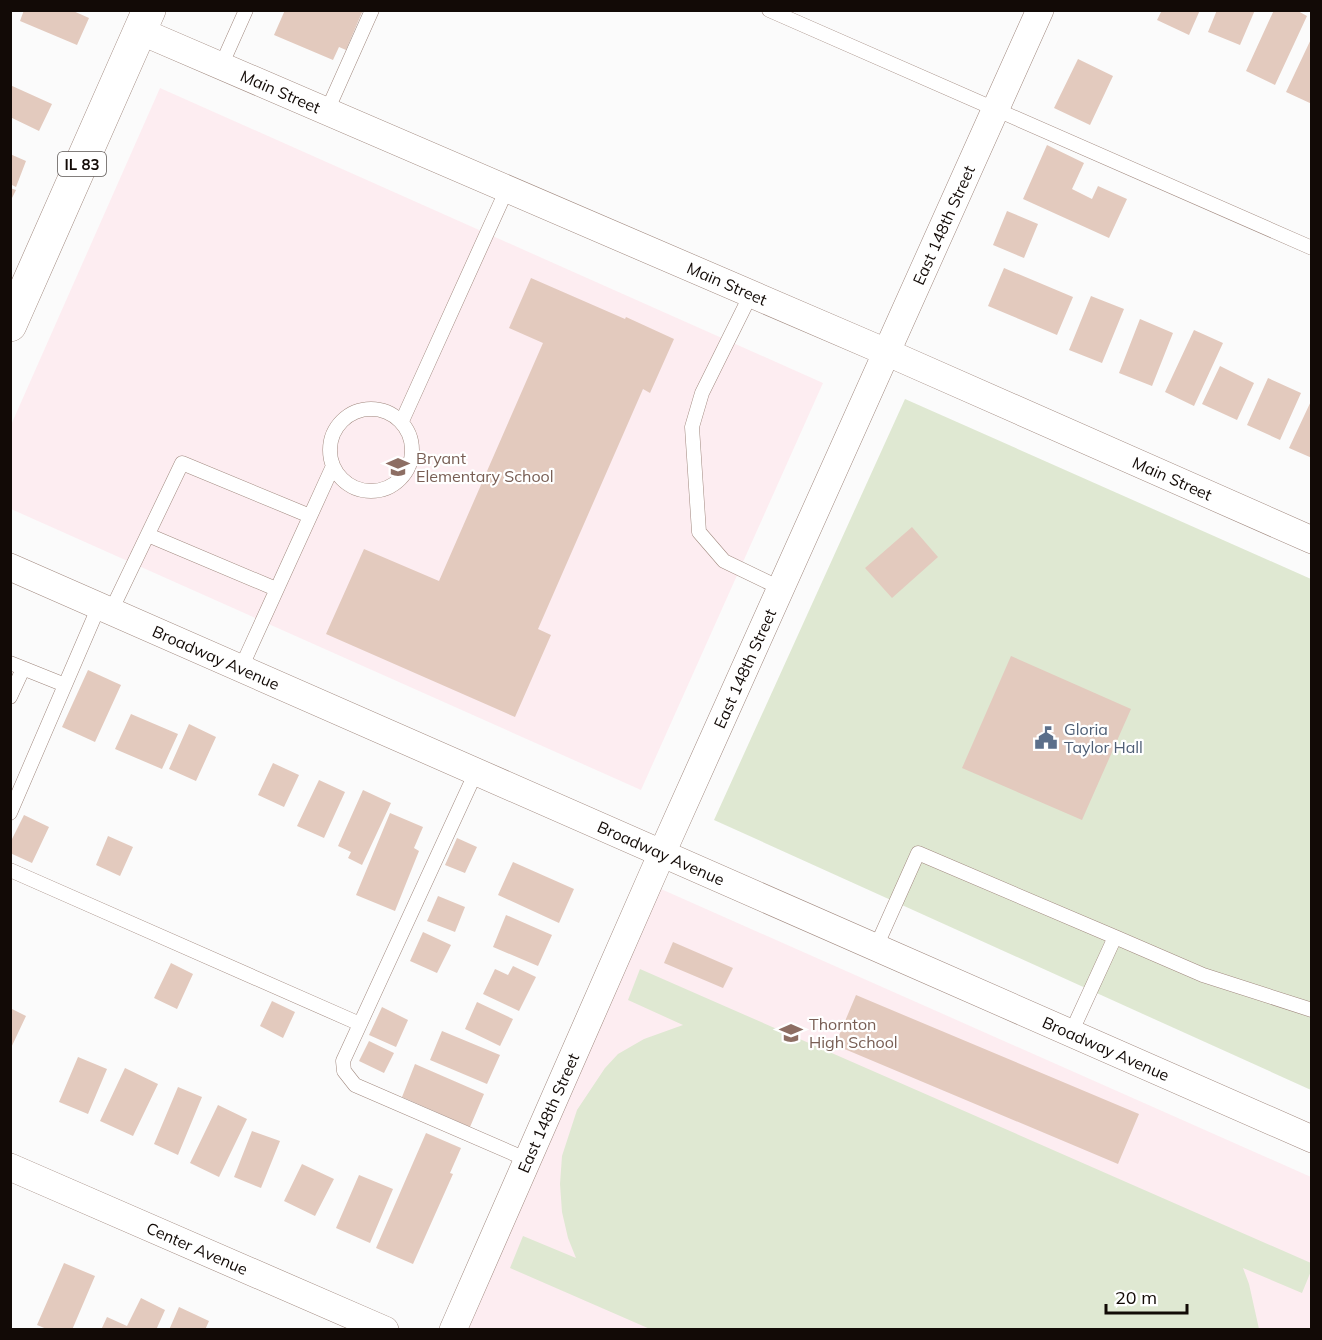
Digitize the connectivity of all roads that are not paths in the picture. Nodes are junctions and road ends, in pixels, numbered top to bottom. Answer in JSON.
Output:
{"nodes":[{"id":1,"x":246,"y":10,"type":"edge"},
{"id":2,"x":372,"y":10,"type":"edge"},
{"id":3,"x":770,"y":10,"type":"edge"},
{"id":4,"x":1040,"y":10,"type":"edge"},
{"id":5,"x":145,"y":21,"type":"edge"},
{"id":6,"x":221,"y":66,"type":"junction"},
{"id":7,"x":995,"y":110,"type":"junction"},
{"id":8,"x":327,"y":111,"type":"junction"},
{"id":9,"x":507,"y":189,"type":"junction"},
{"id":10,"x":1311,"y":248,"type":"edge"},
{"id":11,"x":20,"y":279,"type":"edge"},
{"id":12,"x":751,"y":294,"type":"junction"},
{"id":13,"x":10,"y":325,"type":"edge"},
{"id":14,"x":886,"y":352,"type":"junction"},
{"id":15,"x":402,"y":421,"type":"junction"},
{"id":16,"x":333,"y":466,"type":"junction"},
{"id":17,"x":310,"y":516,"type":"junction"},
{"id":18,"x":148,"y":535,"type":"junction"},
{"id":19,"x":1311,"y":540,"type":"edge"},
{"id":20,"x":10,"y":567,"type":"edge"},
{"id":21,"x":780,"y":588,"type":"junction"},
{"id":22,"x":276,"y":589,"type":"junction"},
{"id":23,"x":105,"y":608,"type":"junction"},
{"id":24,"x":17,"y":666,"type":"edge"},
{"id":25,"x":241,"y":668,"type":"junction"},
{"id":26,"x":65,"y":685,"type":"junction"},
{"id":27,"x":10,"y":697,"type":"edge"},
{"id":28,"x":476,"y":771,"type":"junction"},
{"id":29,"x":10,"y":813,"type":"edge"},
{"id":30,"x":662,"y":853,"type":"junction"},
{"id":31,"x":10,"y":870,"type":"edge"},
{"id":32,"x":1115,"y":938,"type":"junction"},
{"id":33,"x":876,"y":947,"type":"junction"},
{"id":34,"x":1311,"y":1010,"type":"edge"},
{"id":35,"x":360,"y":1024,"type":"junction"},
{"id":36,"x":1071,"y":1033,"type":"junction"},
{"id":37,"x":1311,"y":1139,"type":"edge"},
{"id":38,"x":528,"y":1160,"type":"junction"},
{"id":39,"x":10,"y":1167,"type":"edge"},
{"id":40,"x":385,"y":1329,"type":"edge"},
{"id":41,"x":453,"y":1329,"type":"edge"}],
"edges":[{"from":1,"to":6,"type":"lane"},
{"from":2,"to":8,"type":"lane"},
{"from":3,"to":7,"type":"lane"},
{"from":4,"to":7,"type":"street","name":"East 148th Street"},
{"from":5,"to":6,"type":"street","name":"Main Street"},
{"from":5,"to":11,"type":"main road","number":"IL 83"},
{"from":6,"to":8,"type":"street","name":"Main Street"},
{"from":7,"to":10,"type":"lane"},
{"from":7,"to":14,"type":"street","name":"East 148th Street"},
{"from":8,"to":9,"type":"street","name":"Main Street"},
{"from":9,"to":12,"type":"street","name":"Main Street"},
{"from":9,"to":15,"type":"lane"},
{"from":11,"to":13,"type":"main road","number":"IL 83"},
{"from":12,"to":14,"type":"street","name":"Main Street"},
{"from":12,"to":21,"type":"lane"},
{"from":14,"to":19,"type":"street","name":"Main Street"},
{"from":14,"to":21,"type":"street","name":"East 148th Street"},
{"from":15,"to":16,"type":"lane"},
{"from":15,"to":16,"type":"lane"},
{"from":16,"to":17,"type":"lane"},
{"from":17,"to":18,"type":"lane"},
{"from":17,"to":22,"type":"lane"},
{"from":18,"to":22,"type":"lane"},
{"from":18,"to":23,"type":"lane"},
{"from":20,"to":23,"type":"street","name":"Broadway Avenue"},
{"from":21,"to":30,"type":"street","name":"East 148th Street"},
{"from":22,"to":25,"type":"lane"},
{"from":23,"to":25,"type":"street","name":"Broadway Avenue"},
{"from":23,"to":26,"type":"lane"},
{"from":24,"to":26,"type":"lane"},
{"from":24,"to":27,"type":"lane"},
{"from":25,"to":28,"type":"street","name":"Broadway Avenue"},
{"from":26,"to":29,"type":"lane"},
{"from":28,"to":30,"type":"street","name":"Broadway Avenue"},
{"from":28,"to":35,"type":"lane"},
{"from":30,"to":33,"type":"street","name":"Broadway Avenue"},
{"from":30,"to":38,"type":"street","name":"East 148th Street"},
{"from":31,"to":35,"type":"lane"},
{"from":32,"to":33,"type":"lane"},
{"from":32,"to":34,"type":"lane"},
{"from":32,"to":36,"type":"lane"},
{"from":33,"to":36,"type":"street","name":"Broadway Avenue"},
{"from":35,"to":38,"type":"lane"},
{"from":36,"to":37,"type":"street","name":"Broadway Avenue"},
{"from":38,"to":41,"type":"street","name":"East 148th Street"},
{"from":39,"to":40,"type":"street","name":"Center Avenue"}]}
